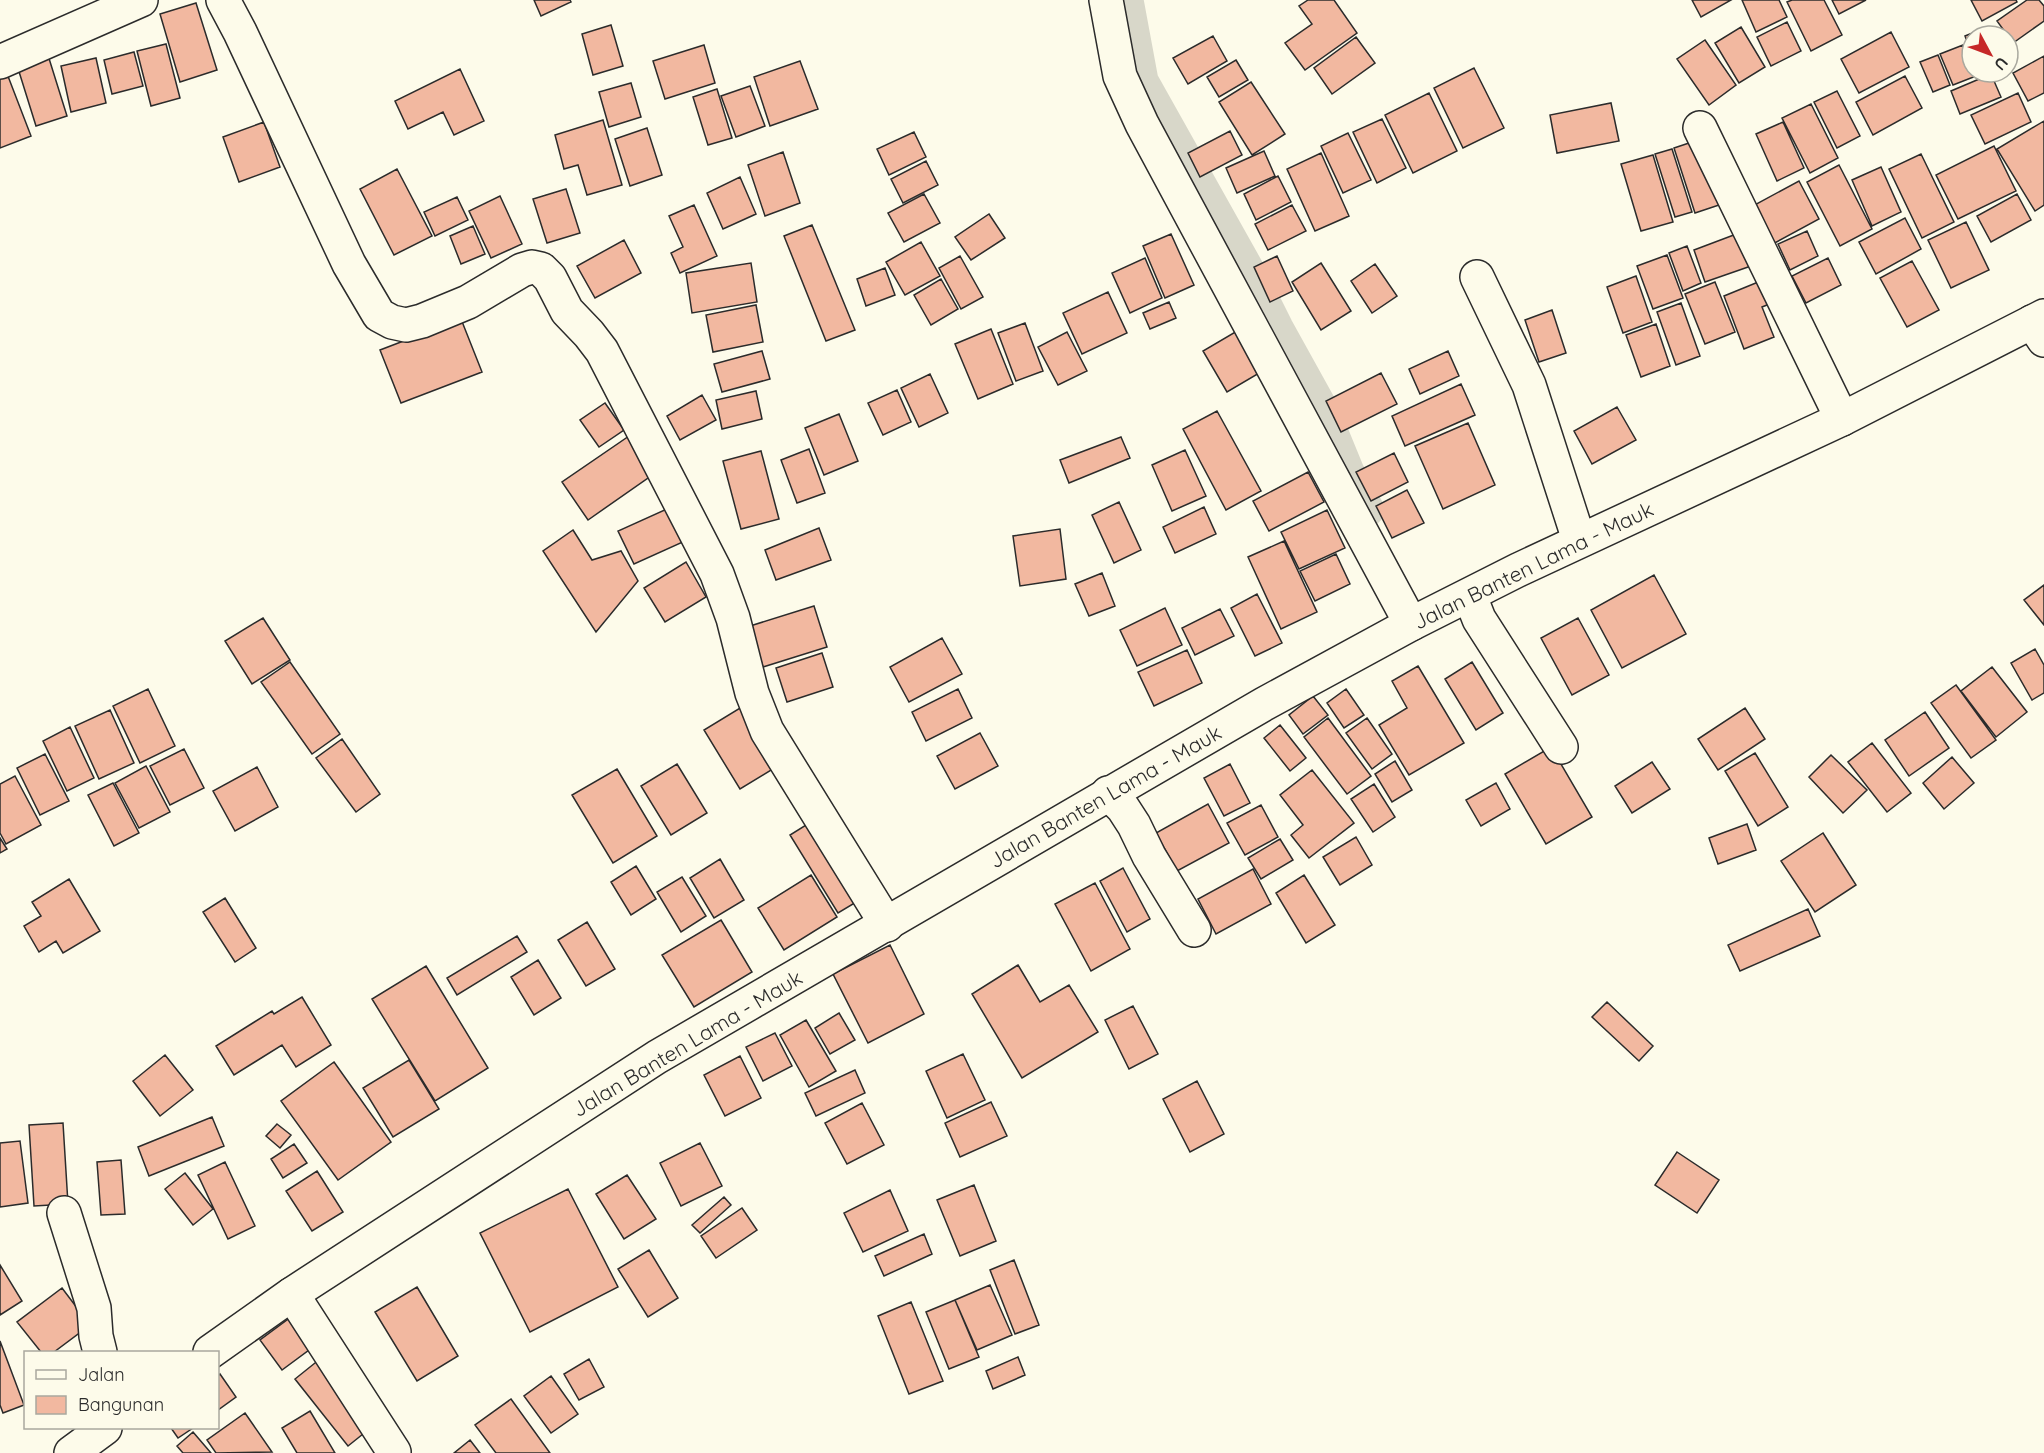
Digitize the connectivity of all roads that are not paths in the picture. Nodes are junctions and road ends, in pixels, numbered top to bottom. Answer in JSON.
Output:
{"nodes":[{"id":1,"x":141,"y":0,"type":"edge"},
{"id":2,"x":223,"y":0,"type":"edge"},
{"id":3,"x":1106,"y":0,"type":"edge"},
{"id":4,"x":0,"y":62,"type":"edge"},
{"id":5,"x":1700,"y":128,"type":"dead end"},
{"id":6,"x":1477,"y":277,"type":"dead end"},
{"id":7,"x":2040,"y":326,"type":"edge"},
{"id":8,"x":1842,"y":419,"type":"junction"},
{"id":9,"x":1579,"y":540,"type":"junction"},
{"id":10,"x":1470,"y":596,"type":"junction"},
{"id":11,"x":1411,"y":624,"type":"junction"},
{"id":12,"x":1561,"y":747,"type":"dead end"},
{"id":13,"x":1108,"y":793,"type":"junction"},
{"id":14,"x":887,"y":925,"type":"junction"},
{"id":15,"x":1194,"y":930,"type":"dead end"},
{"id":16,"x":64,"y":1213,"type":"dead end"},
{"id":17,"x":292,"y":1294,"type":"junction"},
{"id":18,"x":100,"y":1351,"type":"edge"},
{"id":19,"x":213,"y":1351,"type":"edge"},
{"id":20,"x":104,"y":1429,"type":"edge"},
{"id":21,"x":394,"y":1452,"type":"edge"},
{"id":22,"x":71,"y":1453,"type":"edge"}],
"edges":[{"from":1,"to":4,"type":"street"},
{"from":2,"to":14,"type":"street"},
{"from":3,"to":11,"type":"street"},
{"from":5,"to":8,"type":"street"},
{"from":6,"to":9,"type":"street"},
{"from":7,"to":8,"type":"street","name":"Jalan Banten Lama - Mauk"},
{"from":8,"to":9,"type":"street","name":"Jalan Banten Lama - Mauk"},
{"from":9,"to":10,"type":"street","name":"Jalan Banten Lama - Mauk"},
{"from":10,"to":11,"type":"street","name":"Jalan Banten Lama - Mauk"},
{"from":10,"to":12,"type":"street"},
{"from":11,"to":13,"type":"street","name":"Jalan Banten Lama - Mauk"},
{"from":13,"to":14,"type":"street","name":"Jalan Banten Lama - Mauk"},
{"from":13,"to":15,"type":"street"},
{"from":14,"to":17,"type":"street","name":"Jalan Banten Lama - Mauk"},
{"from":16,"to":18,"type":"street"},
{"from":17,"to":19,"type":"street","name":"Jalan Banten Lama - Mauk"},
{"from":17,"to":21,"type":"street"},
{"from":20,"to":22,"type":"street"}]}
